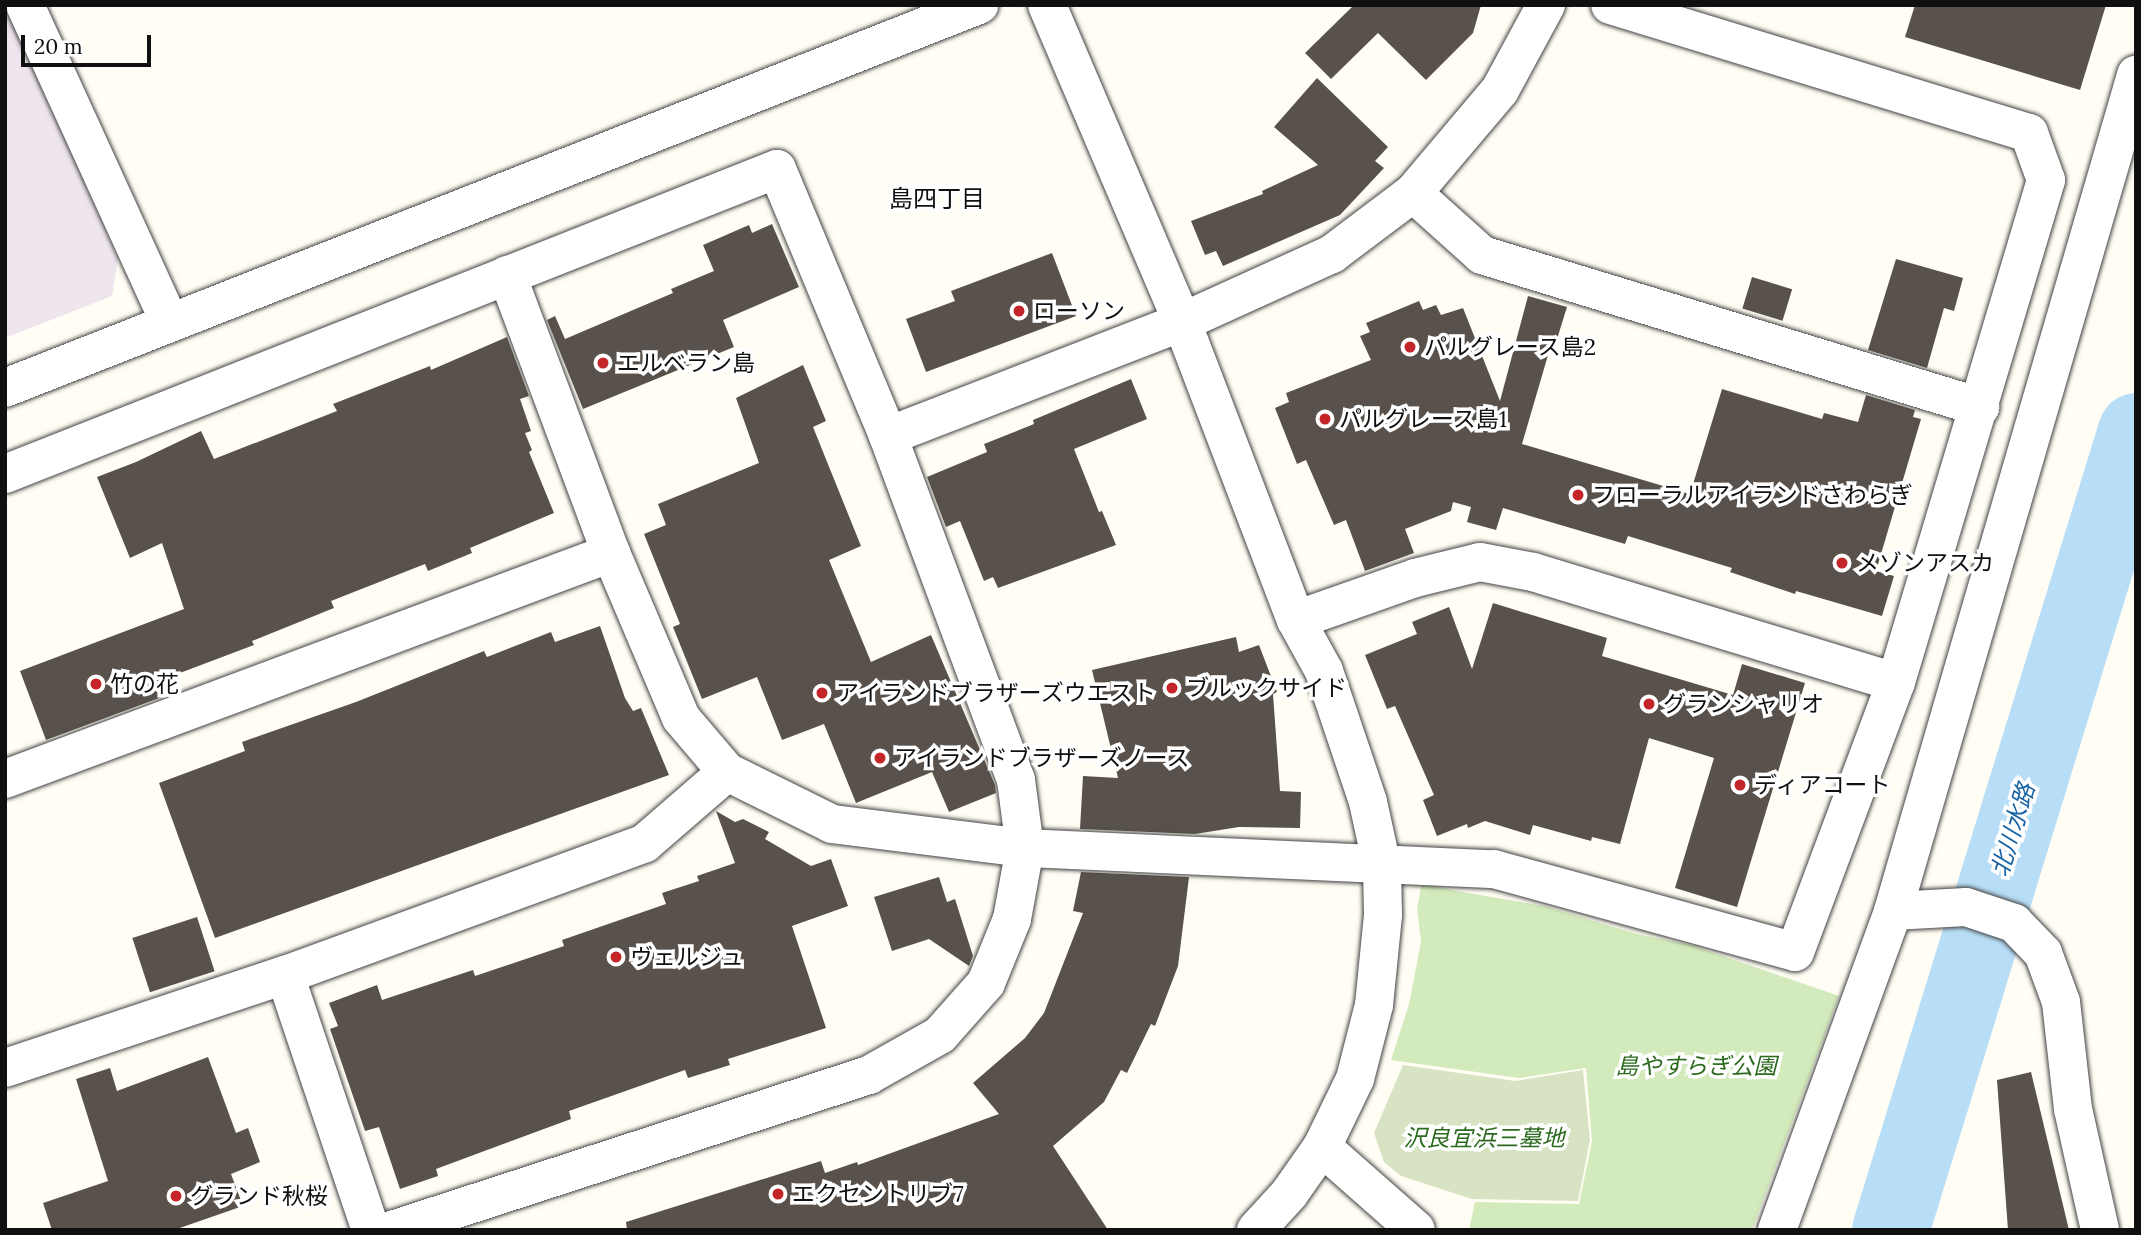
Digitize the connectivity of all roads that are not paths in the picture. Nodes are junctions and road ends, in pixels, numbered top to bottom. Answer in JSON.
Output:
{"nodes":[{"id":1,"x":25,"y":5,"type":"edge"},
{"id":2,"x":979,"y":5,"type":"edge"},
{"id":3,"x":1047,"y":5,"type":"edge"},
{"id":4,"x":1546,"y":5,"type":"edge"},
{"id":5,"x":1610,"y":5,"type":"edge"},
{"id":6,"x":2136,"y":75,"type":"edge"},
{"id":7,"x":1413,"y":192,"type":"junction"},
{"id":8,"x":507,"y":275,"type":"junction"},
{"id":9,"x":169,"y":321,"type":"junction"},
{"id":10,"x":1182,"y":322,"type":"junction"},
{"id":11,"x":5,"y":388,"type":"edge"},
{"id":12,"x":1980,"y":407,"type":"junction"},
{"id":13,"x":888,"y":436,"type":"junction"},
{"id":14,"x":5,"y":474,"type":"edge"},
{"id":15,"x":611,"y":553,"type":"junction"},
{"id":16,"x":1296,"y":620,"type":"junction"},
{"id":17,"x":1896,"y":682,"type":"junction"},
{"id":18,"x":727,"y":772,"type":"junction"},
{"id":19,"x":5,"y":779,"type":"edge"},
{"id":20,"x":1025,"y":848,"type":"junction"},
{"id":21,"x":1382,"y":866,"type":"junction"},
{"id":22,"x":1893,"y":911,"type":"junction"},
{"id":23,"x":285,"y":975,"type":"junction"},
{"id":24,"x":5,"y":1068,"type":"edge"},
{"id":25,"x":1322,"y":1147,"type":"junction"},
{"id":26,"x":371,"y":1230,"type":"edge"},
{"id":27,"x":392,"y":1230,"type":"edge"},
{"id":28,"x":1256,"y":1230,"type":"edge"},
{"id":29,"x":1416,"y":1230,"type":"edge"},
{"id":30,"x":1777,"y":1230,"type":"edge"},
{"id":31,"x":2100,"y":1230,"type":"edge"}],
"edges":[{"from":1,"to":9,"type":"street"},
{"from":2,"to":9,"type":"street"},
{"from":3,"to":10,"type":"street"},
{"from":4,"to":7,"type":"street"},
{"from":5,"to":12,"type":"street"},
{"from":6,"to":22,"type":"street"},
{"from":7,"to":10,"type":"street"},
{"from":7,"to":12,"type":"street"},
{"from":8,"to":13,"type":"street"},
{"from":8,"to":14,"type":"street"},
{"from":8,"to":15,"type":"street"},
{"from":9,"to":11,"type":"street"},
{"from":10,"to":13,"type":"street"},
{"from":10,"to":16,"type":"street"},
{"from":12,"to":17,"type":"street"},
{"from":13,"to":20,"type":"street"},
{"from":15,"to":18,"type":"street"},
{"from":15,"to":19,"type":"street"},
{"from":16,"to":17,"type":"street"},
{"from":16,"to":21,"type":"street"},
{"from":17,"to":21,"type":"street"},
{"from":18,"to":20,"type":"street"},
{"from":18,"to":23,"type":"street"},
{"from":20,"to":21,"type":"street"},
{"from":20,"to":27,"type":"street"},
{"from":21,"to":25,"type":"street"},
{"from":22,"to":30,"type":"street"},
{"from":22,"to":31,"type":"street"},
{"from":23,"to":24,"type":"street"},
{"from":23,"to":26,"type":"street"},
{"from":25,"to":28,"type":"street"},
{"from":25,"to":29,"type":"street"}]}
